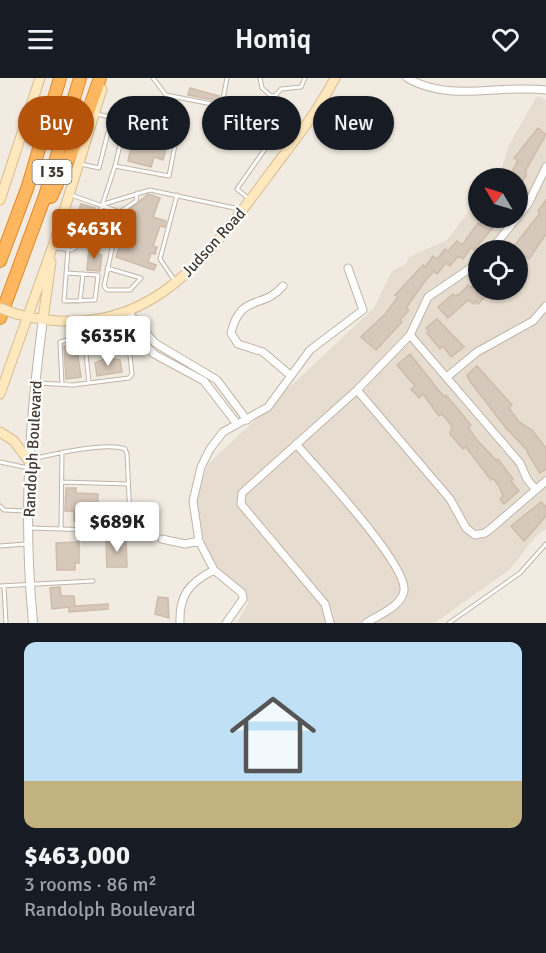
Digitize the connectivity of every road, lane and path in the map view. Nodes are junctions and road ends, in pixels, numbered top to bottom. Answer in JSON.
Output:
{"nodes":[{"id":1,"x":40,"y":78,"type":"edge"},
{"id":2,"x":60,"y":78,"type":"edge"},
{"id":3,"x":80,"y":78,"type":"edge"},
{"id":4,"x":102,"y":78,"type":"edge"},
{"id":5,"x":153,"y":78,"type":"edge"},
{"id":6,"x":226,"y":78,"type":"edge"},
{"id":7,"x":260,"y":78,"type":"edge"},
{"id":8,"x":305,"y":78,"type":"edge"},
{"id":9,"x":407,"y":78,"type":"edge"},
{"id":10,"x":332,"y":79,"type":"edge"},
{"id":11,"x":546,"y":90,"type":"edge"},
{"id":12,"x":95,"y":113,"type":"junction"},
{"id":13,"x":106,"y":116,"type":"edge"},
{"id":14,"x":301,"y":129,"type":"edge"},
{"id":15,"x":106,"y":140,"type":"edge"},
{"id":16,"x":120,"y":150,"type":"edge"},
{"id":17,"x":174,"y":150,"type":"edge"},
{"id":18,"x":264,"y":150,"type":"edge"},
{"id":19,"x":287,"y":150,"type":"edge"},
{"id":20,"x":79,"y":163,"type":"junction"},
{"id":21,"x":116,"y":166,"type":"junction"},
{"id":22,"x":546,"y":167,"type":"edge"},
{"id":23,"x":137,"y":192,"type":"junction"},
{"id":24,"x":69,"y":194,"type":"junction"},
{"id":25,"x":177,"y":195,"type":"junction"},
{"id":26,"x":0,"y":200,"type":"edge"},
{"id":27,"x":250,"y":200,"type":"junction"},
{"id":28,"x":104,"y":204,"type":"junction"},
{"id":29,"x":242,"y":210,"type":"junction"},
{"id":30,"x":120,"y":212,"type":"junction"},
{"id":31,"x":499,"y":240,"type":"edge"},
{"id":32,"x":54,"y":244,"type":"junction"},
{"id":33,"x":68,"y":249,"type":"junction"},
{"id":34,"x":0,"y":261,"type":"edge"},
{"id":35,"x":20,"y":263,"type":"junction"},
{"id":36,"x":107,"y":268,"type":"junction"},
{"id":37,"x":348,"y":268,"type":"dead end"},
{"id":38,"x":468,"y":270,"type":"edge"},
{"id":39,"x":66,"y":273,"type":"junction"},
{"id":40,"x":83,"y":274,"type":"junction"},
{"id":41,"x":176,"y":282,"type":"junction"},
{"id":42,"x":284,"y":286,"type":"dead end"},
{"id":43,"x":80,"y":301,"type":"junction"},
{"id":44,"x":546,"y":306,"type":"edge"},
{"id":45,"x":0,"y":308,"type":"edge"},
{"id":46,"x":127,"y":311,"type":"junction"},
{"id":47,"x":116,"y":314,"type":"junction"},
{"id":48,"x":28,"y":317,"type":"junction"},
{"id":49,"x":0,"y":318,"type":"edge"},
{"id":50,"x":102,"y":318,"type":"junction"},
{"id":51,"x":43,"y":320,"type":"junction"},
{"id":52,"x":410,"y":335,"type":"junction"},
{"id":53,"x":85,"y":344,"type":"junction"},
{"id":54,"x":108,"y":345,"type":"junction"},
{"id":55,"x":290,"y":375,"type":"junction"},
{"id":56,"x":448,"y":376,"type":"junction"},
{"id":57,"x":35,"y":382,"type":"junction"},
{"id":58,"x":89,"y":382,"type":"junction"},
{"id":59,"x":62,"y":384,"type":"junction"},
{"id":60,"x":357,"y":390,"type":"junction"},
{"id":61,"x":0,"y":394,"type":"edge"},
{"id":62,"x":247,"y":420,"type":"junction"},
{"id":63,"x":237,"y":424,"type":"junction"},
{"id":64,"x":0,"y":432,"type":"edge"},
{"id":65,"x":296,"y":444,"type":"junction"},
{"id":66,"x":62,"y":452,"type":"junction"},
{"id":67,"x":0,"y":462,"type":"edge"},
{"id":68,"x":28,"y":464,"type":"junction"},
{"id":69,"x":546,"y":481,"type":"edge"},
{"id":70,"x":62,"y":482,"type":"junction"},
{"id":71,"x":128,"y":484,"type":"junction"},
{"id":72,"x":536,"y":490,"type":"junction"},
{"id":73,"x":0,"y":506,"type":"edge"},
{"id":74,"x":27,"y":511,"type":"junction"},
{"id":75,"x":27,"y":528,"type":"junction"},
{"id":76,"x":61,"y":528,"type":"junction"},
{"id":77,"x":162,"y":539,"type":"dead end"},
{"id":78,"x":199,"y":541,"type":"junction"},
{"id":79,"x":28,"y":543,"type":"junction"},
{"id":80,"x":546,"y":544,"type":"edge"},
{"id":81,"x":0,"y":546,"type":"edge"},
{"id":82,"x":214,"y":570,"type":"junction"},
{"id":83,"x":93,"y":581,"type":"dead end"},
{"id":84,"x":29,"y":585,"type":"junction"},
{"id":85,"x":2,"y":586,"type":"edge"},
{"id":86,"x":6,"y":623,"type":"edge"},
{"id":87,"x":33,"y":623,"type":"edge"},
{"id":88,"x":180,"y":623,"type":"edge"},
{"id":89,"x":227,"y":623,"type":"edge"},
{"id":90,"x":330,"y":623,"type":"edge"},
{"id":91,"x":366,"y":623,"type":"edge"},
{"id":92,"x":449,"y":623,"type":"edge"}],
"edges":[{"from":1,"to":26,"type":"main road"},
{"from":2,"to":34,"type":"highway","number":"I 35"},
{"from":3,"to":35,"type":"highway","number":"I 35"},
{"from":4,"to":12,"type":"main road"},
{"from":4,"to":35,"type":"highway"},
{"from":5,"to":6,"type":"lane"},
{"from":7,"to":8,"type":"lane"},
{"from":9,"to":11,"type":"street"},
{"from":10,"to":14,"type":"main road","name":"Judson Road"},
{"from":12,"to":13,"type":"lane"},
{"from":12,"to":20,"type":"main road"},
{"from":15,"to":20,"type":"lane"},
{"from":16,"to":21,"type":"lane"},
{"from":17,"to":21,"type":"lane"},
{"from":18,"to":27,"type":"lane"},
{"from":19,"to":27,"type":"main road","name":"Judson Road"},
{"from":20,"to":24,"type":"main road"},
{"from":21,"to":28,"type":"lane"},
{"from":22,"to":31,"type":"street"},
{"from":23,"to":25,"type":"lane"},
{"from":23,"to":28,"type":"lane"},
{"from":23,"to":30,"type":"lane"},
{"from":24,"to":28,"type":"lane"},
{"from":24,"to":32,"type":"main road"},
{"from":25,"to":29,"type":"lane"},
{"from":25,"to":41,"type":"lane"},
{"from":27,"to":29,"type":"main road","name":"Judson Road"},
{"from":28,"to":30,"type":"lane"},
{"from":28,"to":33,"type":"lane"},
{"from":29,"to":41,"type":"main road","name":"Judson Road"},
{"from":30,"to":36,"type":"lane"},
{"from":32,"to":33,"type":"lane"},
{"from":32,"to":48,"type":"main road"},
{"from":32,"to":51,"type":"main road","name":"Randolph Boulevard"},
{"from":33,"to":39,"type":"lane"},
{"from":35,"to":49,"type":"highway","number":"I 35"},
{"from":36,"to":36,"type":"lane"},
{"from":37,"to":55,"type":"street"},
{"from":38,"to":52,"type":"street"},
{"from":39,"to":40,"type":"lane"},
{"from":39,"to":43,"type":"lane"},
{"from":40,"to":43,"type":"lane"},
{"from":40,"to":43,"type":"lane"},
{"from":41,"to":46,"type":"main road","name":"Judson Road"},
{"from":42,"to":55,"type":"street"},
{"from":44,"to":56,"type":"street"},
{"from":45,"to":48,"type":"main road","name":"Judson Road","bridge":true},
{"from":46,"to":47,"type":"main road","name":"Judson Road"},
{"from":46,"to":62,"type":"street"},
{"from":47,"to":50,"type":"main road","name":"Judson Road"},
{"from":47,"to":63,"type":"street"},
{"from":48,"to":51,"type":"main road","name":"Judson Road"},
{"from":48,"to":61,"type":"main road"},
{"from":50,"to":51,"type":"main road","name":"Judson Road"},
{"from":50,"to":54,"type":"lane"},
{"from":51,"to":57,"type":"street","name":"Randolph Boulevard"},
{"from":52,"to":56,"type":"street"},
{"from":52,"to":60,"type":"street"},
{"from":53,"to":54,"type":"lane"},
{"from":53,"to":58,"type":"lane"},
{"from":53,"to":59,"type":"lane"},
{"from":54,"to":58,"type":"lane"},
{"from":55,"to":62,"type":"street"},
{"from":56,"to":72,"type":"street"},
{"from":57,"to":59,"type":"lane"},
{"from":57,"to":68,"type":"street","name":"Randolph Boulevard"},
{"from":58,"to":59,"type":"lane"},
{"from":60,"to":65,"type":"street"},
{"from":60,"to":72,"type":"street"},
{"from":62,"to":63,"type":"street"},
{"from":63,"to":78,"type":"street"},
{"from":64,"to":68,"type":"main road"},
{"from":65,"to":90,"type":"street"},
{"from":65,"to":91,"type":"street"},
{"from":66,"to":68,"type":"lane"},
{"from":66,"to":70,"type":"lane"},
{"from":66,"to":71,"type":"lane"},
{"from":67,"to":68,"type":"lane"},
{"from":68,"to":74,"type":"street","name":"Randolph Boulevard"},
{"from":69,"to":72,"type":"street"},
{"from":70,"to":71,"type":"lane"},
{"from":70,"to":76,"type":"lane"},
{"from":71,"to":76,"type":"lane"},
{"from":73,"to":74,"type":"lane"},
{"from":74,"to":75,"type":"street","name":"Randolph Boulevard"},
{"from":75,"to":76,"type":"lane"},
{"from":75,"to":79,"type":"street","name":"Randolph Boulevard"},
{"from":77,"to":78,"type":"street"},
{"from":78,"to":82,"type":"street"},
{"from":79,"to":81,"type":"lane"},
{"from":79,"to":84,"type":"street","name":"Randolph Boulevard"},
{"from":80,"to":92,"type":"lane"},
{"from":82,"to":88,"type":"street"},
{"from":82,"to":89,"type":"street"},
{"from":83,"to":84,"type":"lane"},
{"from":84,"to":85,"type":"lane"},
{"from":84,"to":87,"type":"street","name":"Randolph Boulevard"},
{"from":85,"to":86,"type":"lane"}]}
